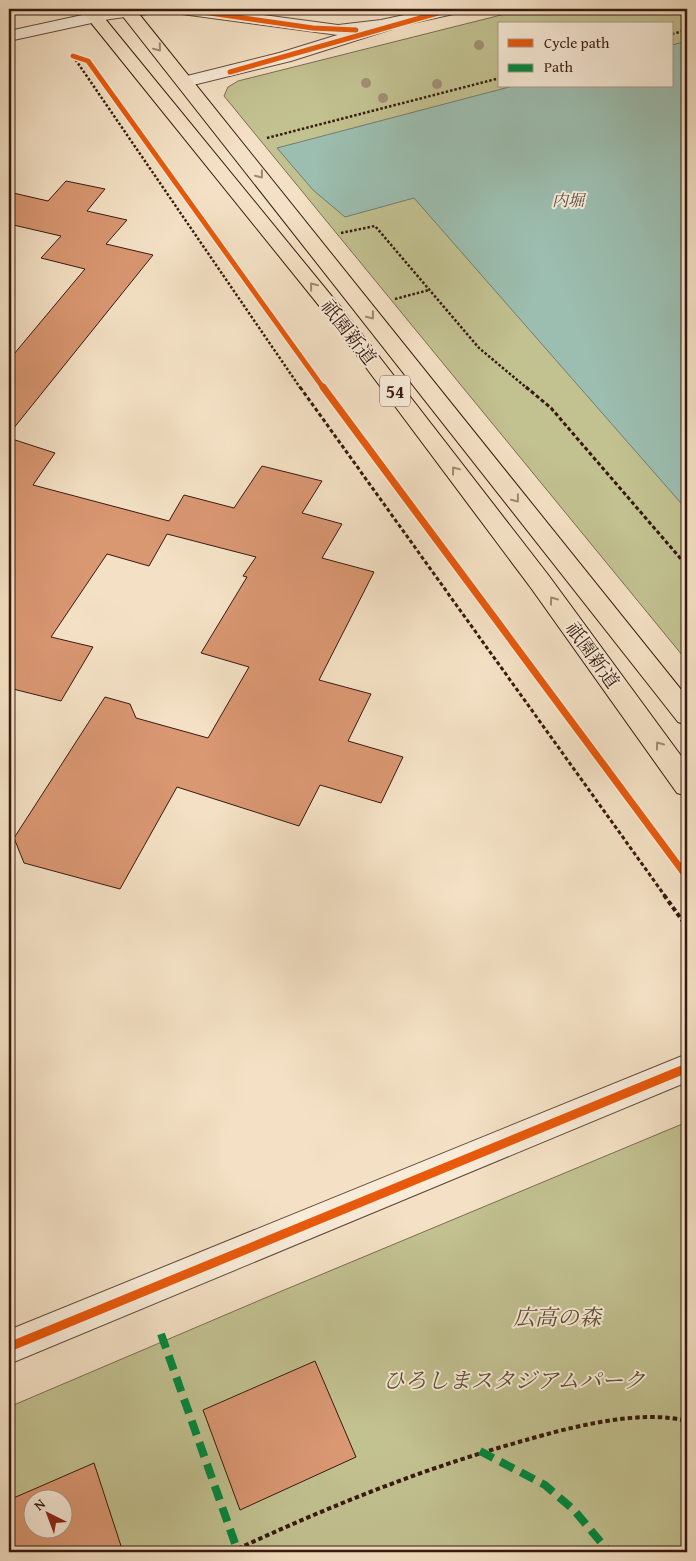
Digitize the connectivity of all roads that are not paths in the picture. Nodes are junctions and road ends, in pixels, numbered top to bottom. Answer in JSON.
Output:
{"nodes":[{"id":1,"x":133,"y":9,"type":"edge"},
{"id":2,"x":182,"y":9,"type":"edge"},
{"id":3,"x":452,"y":9,"type":"edge"},
{"id":4,"x":92,"y":13,"type":"edge"},
{"id":5,"x":386,"y":25,"type":"junction"},
{"id":6,"x":9,"y":36,"type":"edge"},
{"id":7,"x":186,"y":82,"type":"junction"},
{"id":8,"x":687,"y":715,"type":"edge"},
{"id":9,"x":687,"y":785,"type":"edge"},
{"id":10,"x":687,"y":1068,"type":"edge"},
{"id":11,"x":9,"y":1348,"type":"edge"}],
"edges":[{"from":1,"to":4,"type":"street"},
{"from":1,"to":7,"type":"highway","name":"祇園新道","number":"54","one_way":true},
{"from":2,"to":5,"type":"street"},
{"from":3,"to":5,"type":"street"},
{"from":4,"to":6,"type":"street"},
{"from":9,"to":4,"type":"highway","name":"祇園新道","number":"54","one_way":true},
{"from":5,"to":7,"type":"street"},
{"from":7,"to":8,"type":"highway","name":"祇園新道","number":"54","one_way":true},
{"from":10,"to":11,"type":"street"}]}
